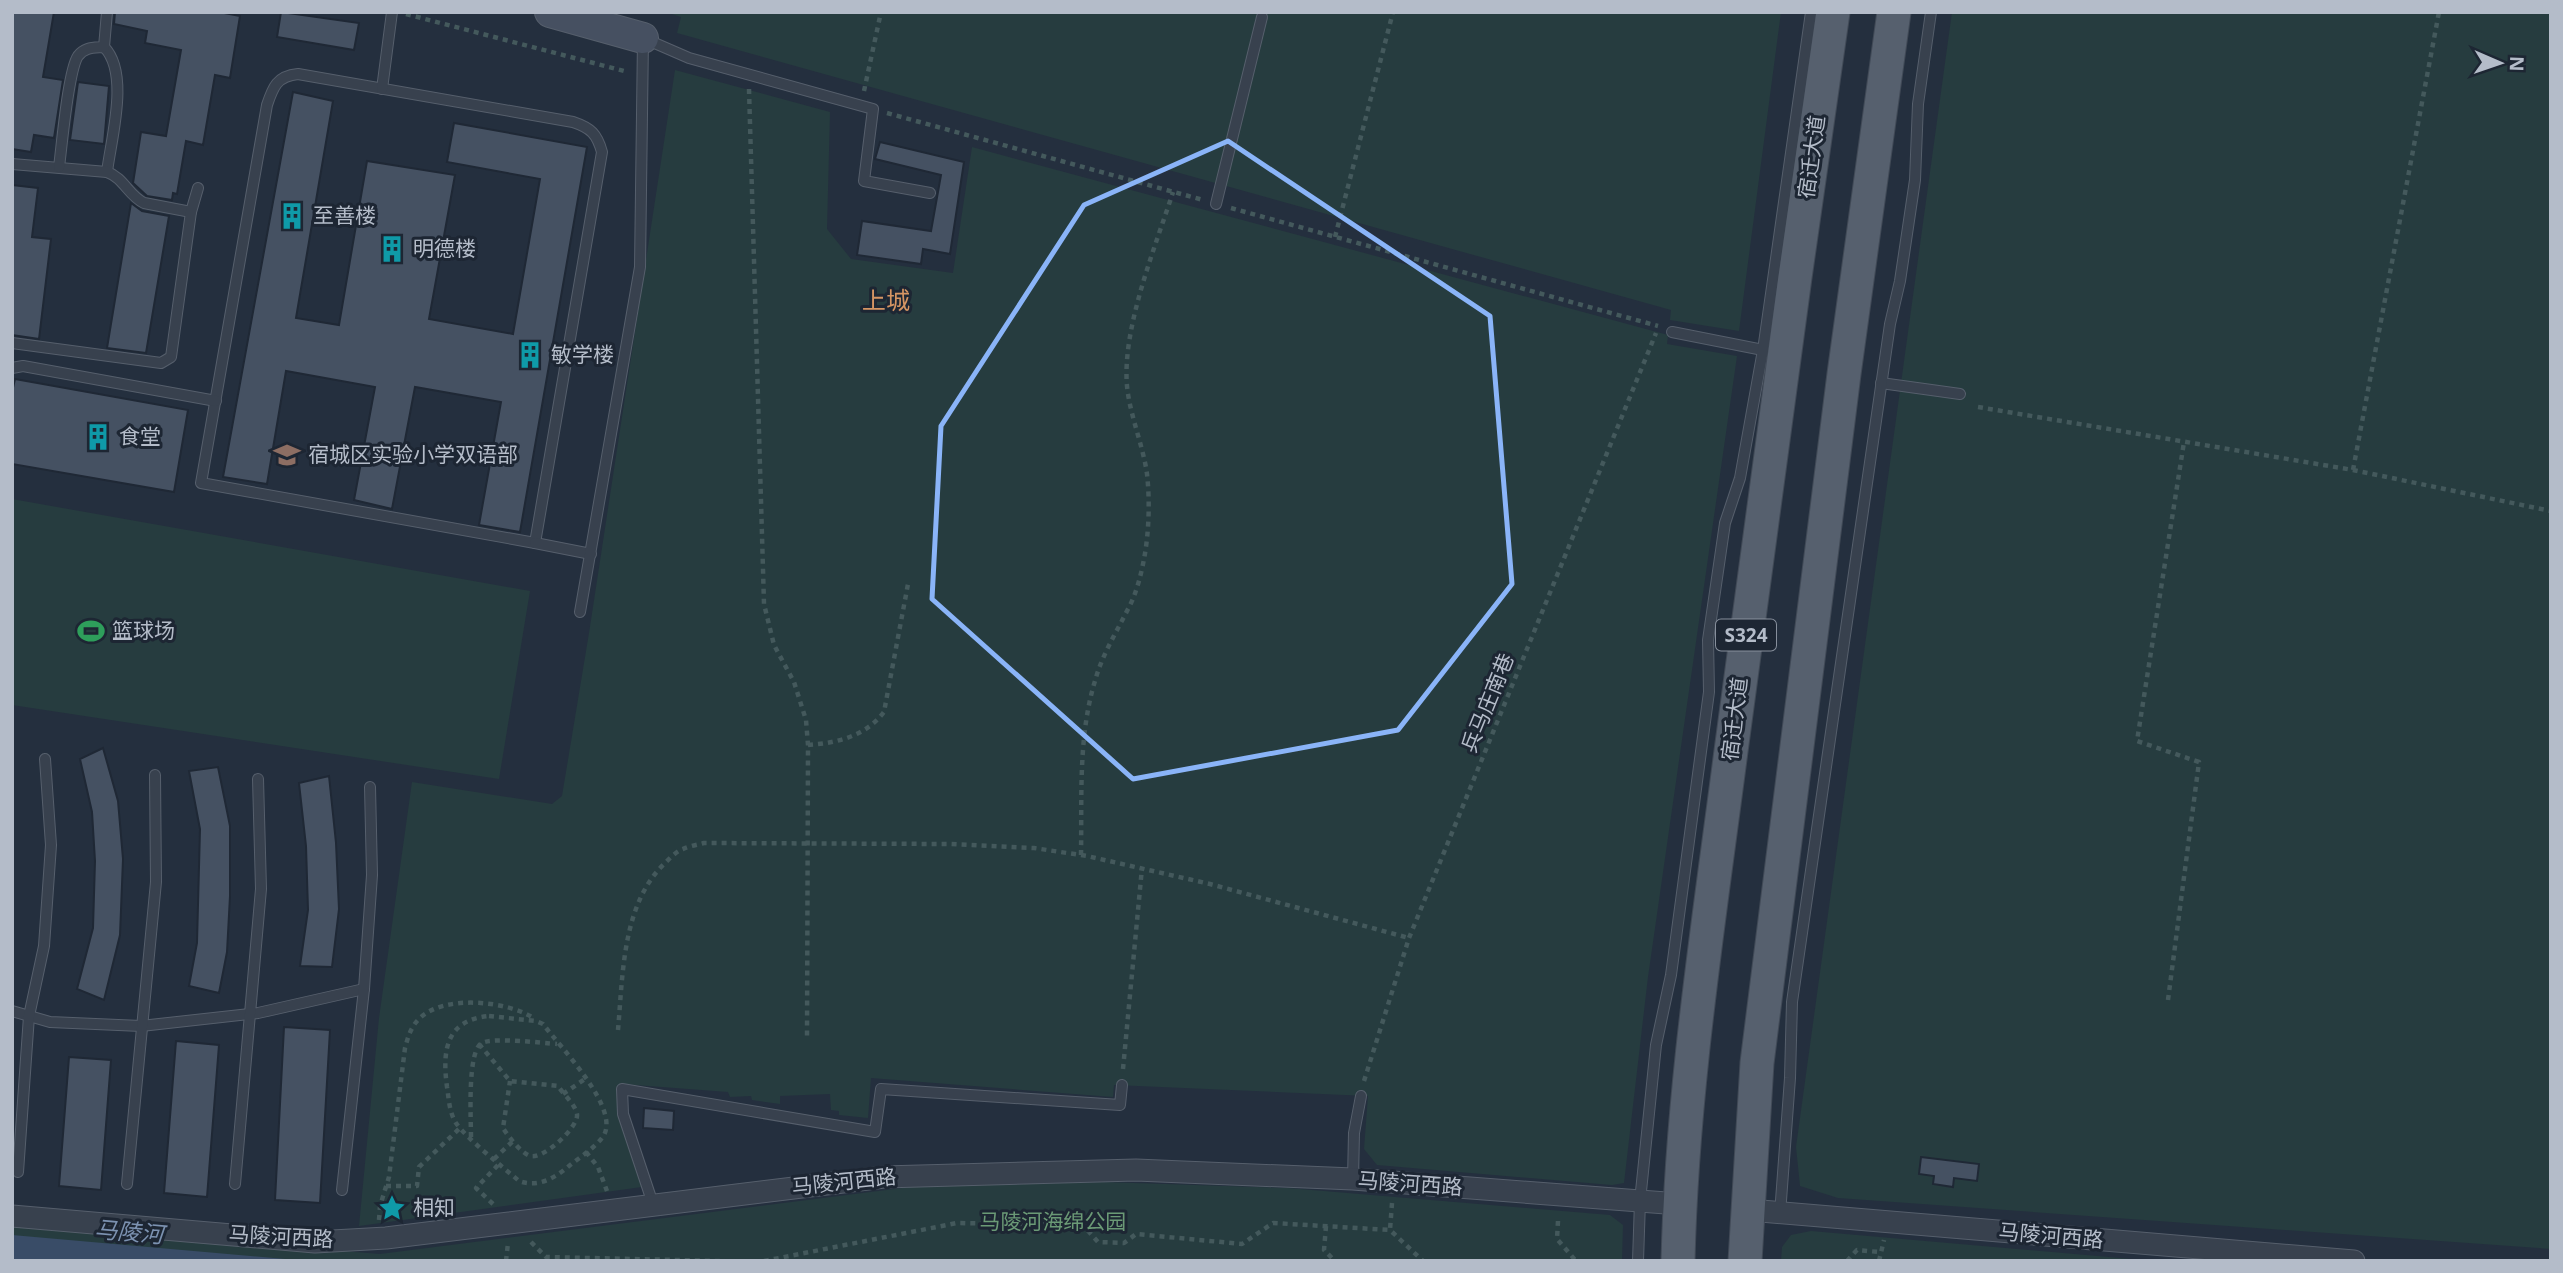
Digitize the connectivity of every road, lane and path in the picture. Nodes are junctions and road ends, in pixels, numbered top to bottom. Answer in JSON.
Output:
{"nodes":[{"id":1,"x":107,"y":12,"type":"edge"},
{"id":2,"x":391,"y":12,"type":"edge"},
{"id":3,"x":399,"y":12,"type":"edge"},
{"id":4,"x":550,"y":12,"type":"edge"},
{"id":5,"x":881,"y":12,"type":"edge"},
{"id":6,"x":1393,"y":12,"type":"edge"},
{"id":7,"x":1811,"y":12,"type":"edge"},
{"id":8,"x":1833,"y":12,"type":"edge"},
{"id":9,"x":1894,"y":12,"type":"edge"},
{"id":10,"x":1931,"y":12,"type":"edge"},
{"id":11,"x":2440,"y":12,"type":"edge"},
{"id":12,"x":1262,"y":17,"type":"dead end"},
{"id":13,"x":643,"y":38,"type":"junction"},
{"id":14,"x":104,"y":47,"type":"junction"},
{"id":15,"x":749,"y":74,"type":"junction"},
{"id":16,"x":643,"y":76,"type":"junction"},
{"id":17,"x":383,"y":89,"type":"junction"},
{"id":18,"x":860,"y":105,"type":"junction"},
{"id":19,"x":873,"y":109,"type":"junction"},
{"id":20,"x":12,"y":164,"type":"edge"},
{"id":21,"x":59,"y":167,"type":"junction"},
{"id":22,"x":107,"y":172,"type":"junction"},
{"id":23,"x":198,"y":188,"type":"dead end"},
{"id":24,"x":1173,"y":192,"type":"junction"},
{"id":25,"x":930,"y":193,"type":"dead end"},
{"id":26,"x":1216,"y":204,"type":"junction"},
{"id":27,"x":191,"y":212,"type":"junction"},
{"id":28,"x":1335,"y":237,"type":"junction"},
{"id":29,"x":1672,"y":332,"type":"dead end"},
{"id":30,"x":12,"y":343,"type":"edge"},
{"id":31,"x":1763,"y":351,"type":"junction"},
{"id":32,"x":12,"y":368,"type":"edge"},
{"id":33,"x":1881,"y":383,"type":"junction"},
{"id":34,"x":1960,"y":394,"type":"dead end"},
{"id":35,"x":216,"y":401,"type":"junction"},
{"id":36,"x":1978,"y":407,"type":"dead end"},
{"id":37,"x":2185,"y":442,"type":"junction"},
{"id":38,"x":2353,"y":470,"type":"junction"},
{"id":39,"x":2551,"y":511,"type":"edge"},
{"id":40,"x":536,"y":543,"type":"junction"},
{"id":41,"x":590,"y":554,"type":"junction"},
{"id":42,"x":908,"y":584,"type":"dead end"},
{"id":43,"x":580,"y":612,"type":"dead end"},
{"id":44,"x":808,"y":745,"type":"junction"},
{"id":45,"x":45,"y":759,"type":"dead end"},
{"id":46,"x":155,"y":775,"type":"dead end"},
{"id":47,"x":258,"y":779,"type":"dead end"},
{"id":48,"x":370,"y":788,"type":"dead end"},
{"id":49,"x":806,"y":844,"type":"junction"},
{"id":50,"x":1081,"y":855,"type":"junction"},
{"id":51,"x":1142,"y":868,"type":"junction"},
{"id":52,"x":1409,"y":938,"type":"junction"},
{"id":53,"x":364,"y":989,"type":"junction"},
{"id":54,"x":2168,"y":1000,"type":"dead end"},
{"id":55,"x":12,"y":1011,"type":"edge"},
{"id":56,"x":250,"y":1014,"type":"junction"},
{"id":57,"x":29,"y":1016,"type":"junction"},
{"id":58,"x":543,"y":1024,"type":"junction"},
{"id":59,"x":141,"y":1026,"type":"junction"},
{"id":60,"x":618,"y":1030,"type":"dead end"},
{"id":61,"x":807,"y":1038,"type":"dead end"},
{"id":62,"x":478,"y":1044,"type":"junction"},
{"id":63,"x":558,"y":1044,"type":"junction"},
{"id":64,"x":586,"y":1079,"type":"junction"},
{"id":65,"x":510,"y":1081,"type":"junction"},
{"id":66,"x":1122,"y":1085,"type":"joint"},
{"id":67,"x":563,"y":1094,"type":"junction"},
{"id":68,"x":1360,"y":1096,"type":"joint"},
{"id":69,"x":460,"y":1128,"type":"junction"},
{"id":70,"x":471,"y":1137,"type":"junction"},
{"id":71,"x":513,"y":1141,"type":"junction"},
{"id":72,"x":586,"y":1152,"type":"junction"},
{"id":73,"x":494,"y":1159,"type":"junction"},
{"id":74,"x":499,"y":1164,"type":"junction"},
{"id":75,"x":18,"y":1172,"type":"dead end"},
{"id":76,"x":1353,"y":1179,"type":"junction"},
{"id":77,"x":1393,"y":1183,"type":"junction"},
{"id":78,"x":127,"y":1184,"type":"dead end"},
{"id":79,"x":235,"y":1184,"type":"dead end"},
{"id":80,"x":386,"y":1186,"type":"junction"},
{"id":81,"x":342,"y":1190,"type":"dead end"},
{"id":82,"x":1640,"y":1201,"type":"junction"},
{"id":83,"x":653,"y":1204,"type":"junction"},
{"id":84,"x":1679,"y":1204,"type":"junction"},
{"id":85,"x":613,"y":1209,"type":"junction"},
{"id":86,"x":1764,"y":1212,"type":"junction"},
{"id":87,"x":12,"y":1216,"type":"edge"},
{"id":88,"x":1558,"y":1221,"type":"dead end"},
{"id":89,"x":513,"y":1222,"type":"junction"},
{"id":90,"x":1326,"y":1226,"type":"junction"},
{"id":91,"x":1390,"y":1230,"type":"junction"},
{"id":92,"x":377,"y":1238,"type":"junction"},
{"id":93,"x":720,"y":1261,"type":"edge"},
{"id":94,"x":764,"y":1261,"type":"edge"},
{"id":95,"x":1335,"y":1261,"type":"edge"},
{"id":96,"x":1423,"y":1261,"type":"edge"},
{"id":97,"x":1576,"y":1261,"type":"edge"},
{"id":98,"x":1638,"y":1261,"type":"edge"},
{"id":99,"x":1678,"y":1261,"type":"edge"},
{"id":100,"x":1745,"y":1261,"type":"edge"},
{"id":101,"x":1847,"y":1261,"type":"edge"},
{"id":102,"x":1879,"y":1261,"type":"edge"},
{"id":103,"x":2354,"y":1261,"type":"edge"}],
"edges":[{"from":1,"to":14,"type":"lane"},
{"from":2,"to":17,"type":"lane"},
{"from":3,"to":16,"type":"path"},
{"from":4,"to":13,"type":"street"},
{"from":5,"to":18,"type":"path"},
{"from":6,"to":28,"type":"path"},
{"from":7,"to":31,"type":"lane"},
{"from":8,"to":84,"type":"main road","name":"宿迁大道","number":"S324"},
{"from":9,"to":86,"type":"main road"},
{"from":10,"to":33,"type":"lane"},
{"from":11,"to":38,"type":"path"},
{"from":12,"to":26,"type":"lane"},
{"from":13,"to":15,"type":"lane"},
{"from":13,"to":16,"type":"lane"},
{"from":14,"to":21,"type":"lane"},
{"from":14,"to":22,"type":"lane"},
{"from":15,"to":18,"type":"lane"},
{"from":15,"to":44,"type":"path"},
{"from":16,"to":41,"type":"lane"},
{"from":17,"to":35,"type":"lane"},
{"from":17,"to":40,"type":"lane"},
{"from":18,"to":19,"type":"lane"},
{"from":19,"to":24,"type":"path"},
{"from":19,"to":25,"type":"lane"},
{"from":20,"to":21,"type":"lane"},
{"from":21,"to":22,"type":"lane"},
{"from":22,"to":27,"type":"lane"},
{"from":23,"to":27,"type":"lane"},
{"from":24,"to":26,"type":"path"},
{"from":24,"to":50,"type":"path"},
{"from":26,"to":28,"type":"path"},
{"from":27,"to":30,"type":"lane"},
{"from":28,"to":52,"type":"path","name":"兵马庄南巷"},
{"from":29,"to":31,"type":"lane"},
{"from":31,"to":82,"type":"lane"},
{"from":32,"to":35,"type":"lane"},
{"from":33,"to":34,"type":"lane"},
{"from":33,"to":86,"type":"lane"},
{"from":35,"to":40,"type":"lane"},
{"from":36,"to":37,"type":"path"},
{"from":37,"to":38,"type":"path"},
{"from":37,"to":54,"type":"path"},
{"from":38,"to":39,"type":"path"},
{"from":40,"to":41,"type":"lane"},
{"from":41,"to":43,"type":"lane"},
{"from":42,"to":44,"type":"path"},
{"from":44,"to":49,"type":"path"},
{"from":45,"to":57,"type":"lane"},
{"from":46,"to":59,"type":"lane"},
{"from":47,"to":56,"type":"lane"},
{"from":48,"to":53,"type":"lane"},
{"from":49,"to":50,"type":"path"},
{"from":49,"to":60,"type":"path"},
{"from":49,"to":61,"type":"path"},
{"from":50,"to":51,"type":"path"},
{"from":51,"to":52,"type":"path"},
{"from":51,"to":66,"type":"path"},
{"from":52,"to":68,"type":"path","name":"兵马庄南巷"},
{"from":53,"to":56,"type":"lane"},
{"from":53,"to":81,"type":"lane"},
{"from":55,"to":57,"type":"lane"},
{"from":56,"to":59,"type":"lane"},
{"from":56,"to":79,"type":"lane"},
{"from":57,"to":59,"type":"lane"},
{"from":57,"to":75,"type":"lane"},
{"from":58,"to":63,"type":"path"},
{"from":58,"to":69,"type":"path"},
{"from":58,"to":80,"type":"path"},
{"from":59,"to":78,"type":"lane"},
{"from":62,"to":63,"type":"path"},
{"from":62,"to":65,"type":"path"},
{"from":62,"to":70,"type":"path"},
{"from":63,"to":64,"type":"path"},
{"from":64,"to":67,"type":"path"},
{"from":64,"to":72,"type":"path"},
{"from":65,"to":67,"type":"path"},
{"from":65,"to":71,"type":"path"},
{"from":66,"to":83,"type":"lane"},
{"from":67,"to":71,"type":"path"},
{"from":68,"to":76,"type":"lane"},
{"from":69,"to":70,"type":"path"},
{"from":69,"to":80,"type":"path"},
{"from":70,"to":73,"type":"path"},
{"from":71,"to":73,"type":"path"},
{"from":72,"to":74,"type":"path"},
{"from":72,"to":85,"type":"path"},
{"from":73,"to":74,"type":"path"},
{"from":74,"to":89,"type":"path"},
{"from":76,"to":77,"type":"street","name":"马陵河西路"},
{"from":76,"to":83,"type":"street","name":"马陵河西路"},
{"from":77,"to":82,"type":"street","name":"马陵河西路"},
{"from":77,"to":91,"type":"path"},
{"from":80,"to":92,"type":"path"},
{"from":82,"to":84,"type":"street","name":"马陵河西路"},
{"from":82,"to":98,"type":"lane"},
{"from":83,"to":85,"type":"street","name":"马陵河西路"},
{"from":84,"to":99,"type":"main road","name":"宿迁大道","number":"S324"},
{"from":85,"to":89,"type":"street","name":"马陵河西路"},
{"from":86,"to":100,"type":"main road"},
{"from":86,"to":103,"type":"street","name":"马陵河西路"},
{"from":87,"to":92,"type":"street","name":"马陵河西路"},
{"from":88,"to":97,"type":"path"},
{"from":89,"to":92,"type":"street","name":"马陵河西路"},
{"from":89,"to":93,"type":"path"},
{"from":90,"to":91,"type":"path"},
{"from":90,"to":94,"type":"path"},
{"from":90,"to":95,"type":"path"},
{"from":91,"to":96,"type":"path"},
{"from":101,"to":102,"type":"path"}]}
